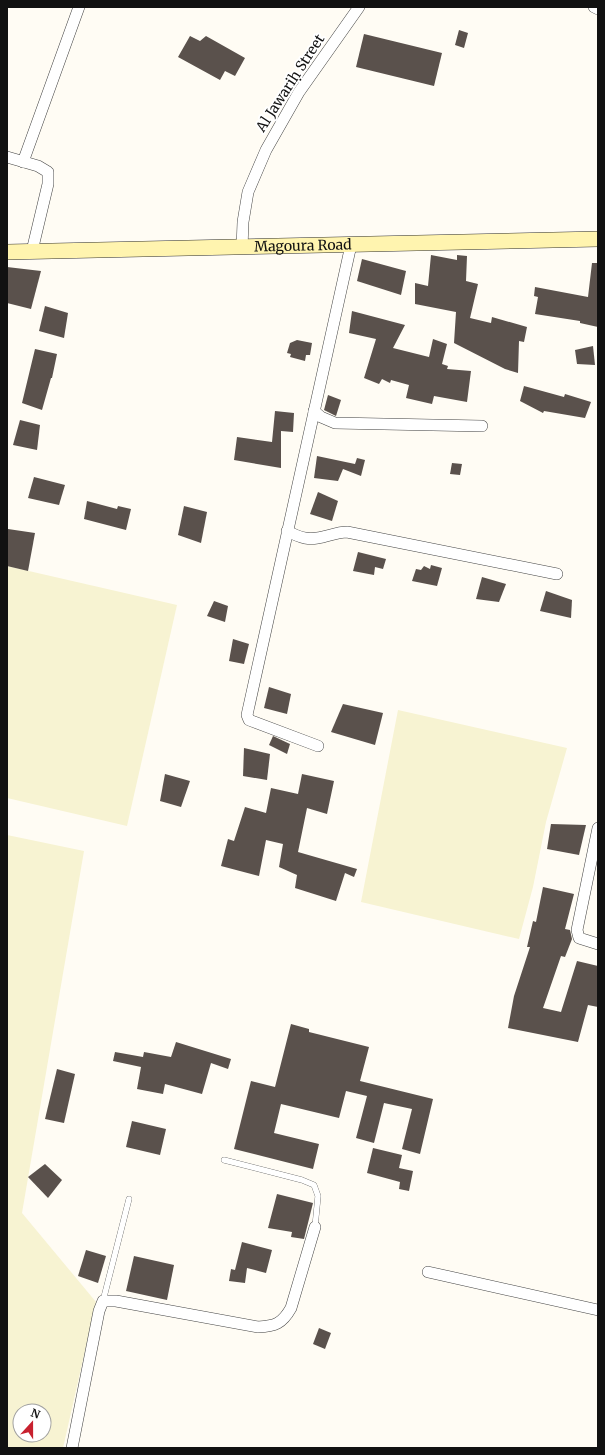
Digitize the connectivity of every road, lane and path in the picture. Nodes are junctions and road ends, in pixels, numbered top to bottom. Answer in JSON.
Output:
{"nodes":[{"id":1,"x":79,"y":7,"type":"edge"},
{"id":2,"x":359,"y":7,"type":"edge"},
{"id":3,"x":594,"y":7,"type":"edge"},
{"id":4,"x":598,"y":9,"type":"edge"},
{"id":5,"x":7,"y":157,"type":"edge"},
{"id":6,"x":24,"y":162,"type":"junction"},
{"id":7,"x":598,"y":239,"type":"edge"},
{"id":8,"x":351,"y":246,"type":"junction"},
{"id":9,"x":242,"y":248,"type":"junction"},
{"id":10,"x":32,"y":251,"type":"junction"},
{"id":11,"x":7,"y":252,"type":"edge"},
{"id":12,"x":314,"y":411,"type":"junction"},
{"id":13,"x":482,"y":426,"type":"dead end"},
{"id":14,"x":287,"y":531,"type":"junction"},
{"id":15,"x":557,"y":574,"type":"dead end"},
{"id":16,"x":318,"y":746,"type":"dead end"},
{"id":17,"x":598,"y":828,"type":"edge"},
{"id":18,"x":598,"y":944,"type":"edge"},
{"id":19,"x":224,"y":1160,"type":"dead end"},
{"id":20,"x":130,"y":1199,"type":"dead end"},
{"id":21,"x":315,"y":1227,"type":"joint"},
{"id":22,"x":428,"y":1272,"type":"dead end"},
{"id":23,"x":103,"y":1301,"type":"junction"},
{"id":24,"x":598,"y":1310,"type":"edge"},
{"id":25,"x":72,"y":1448,"type":"edge"}],
"edges":[{"from":1,"to":6,"type":"street"},
{"from":2,"to":9,"type":"street","name":"Al Jawariḥ Street"},
{"from":3,"to":4,"type":"street"},
{"from":5,"to":6,"type":"street"},
{"from":6,"to":10,"type":"street"},
{"from":7,"to":8,"type":"street","name":"Magoura Road"},
{"from":8,"to":9,"type":"street","name":"Magoura Road"},
{"from":8,"to":12,"type":"street"},
{"from":9,"to":10,"type":"street","name":"Magoura Road"},
{"from":10,"to":11,"type":"street","name":"Magoura Road"},
{"from":12,"to":13,"type":"street"},
{"from":12,"to":14,"type":"street"},
{"from":14,"to":15,"type":"street"},
{"from":14,"to":16,"type":"street"},
{"from":17,"to":18,"type":"street"},
{"from":19,"to":21,"type":"lane"},
{"from":20,"to":23,"type":"lane"},
{"from":21,"to":23,"type":"street"},
{"from":22,"to":24,"type":"street"},
{"from":23,"to":25,"type":"street"}]}
